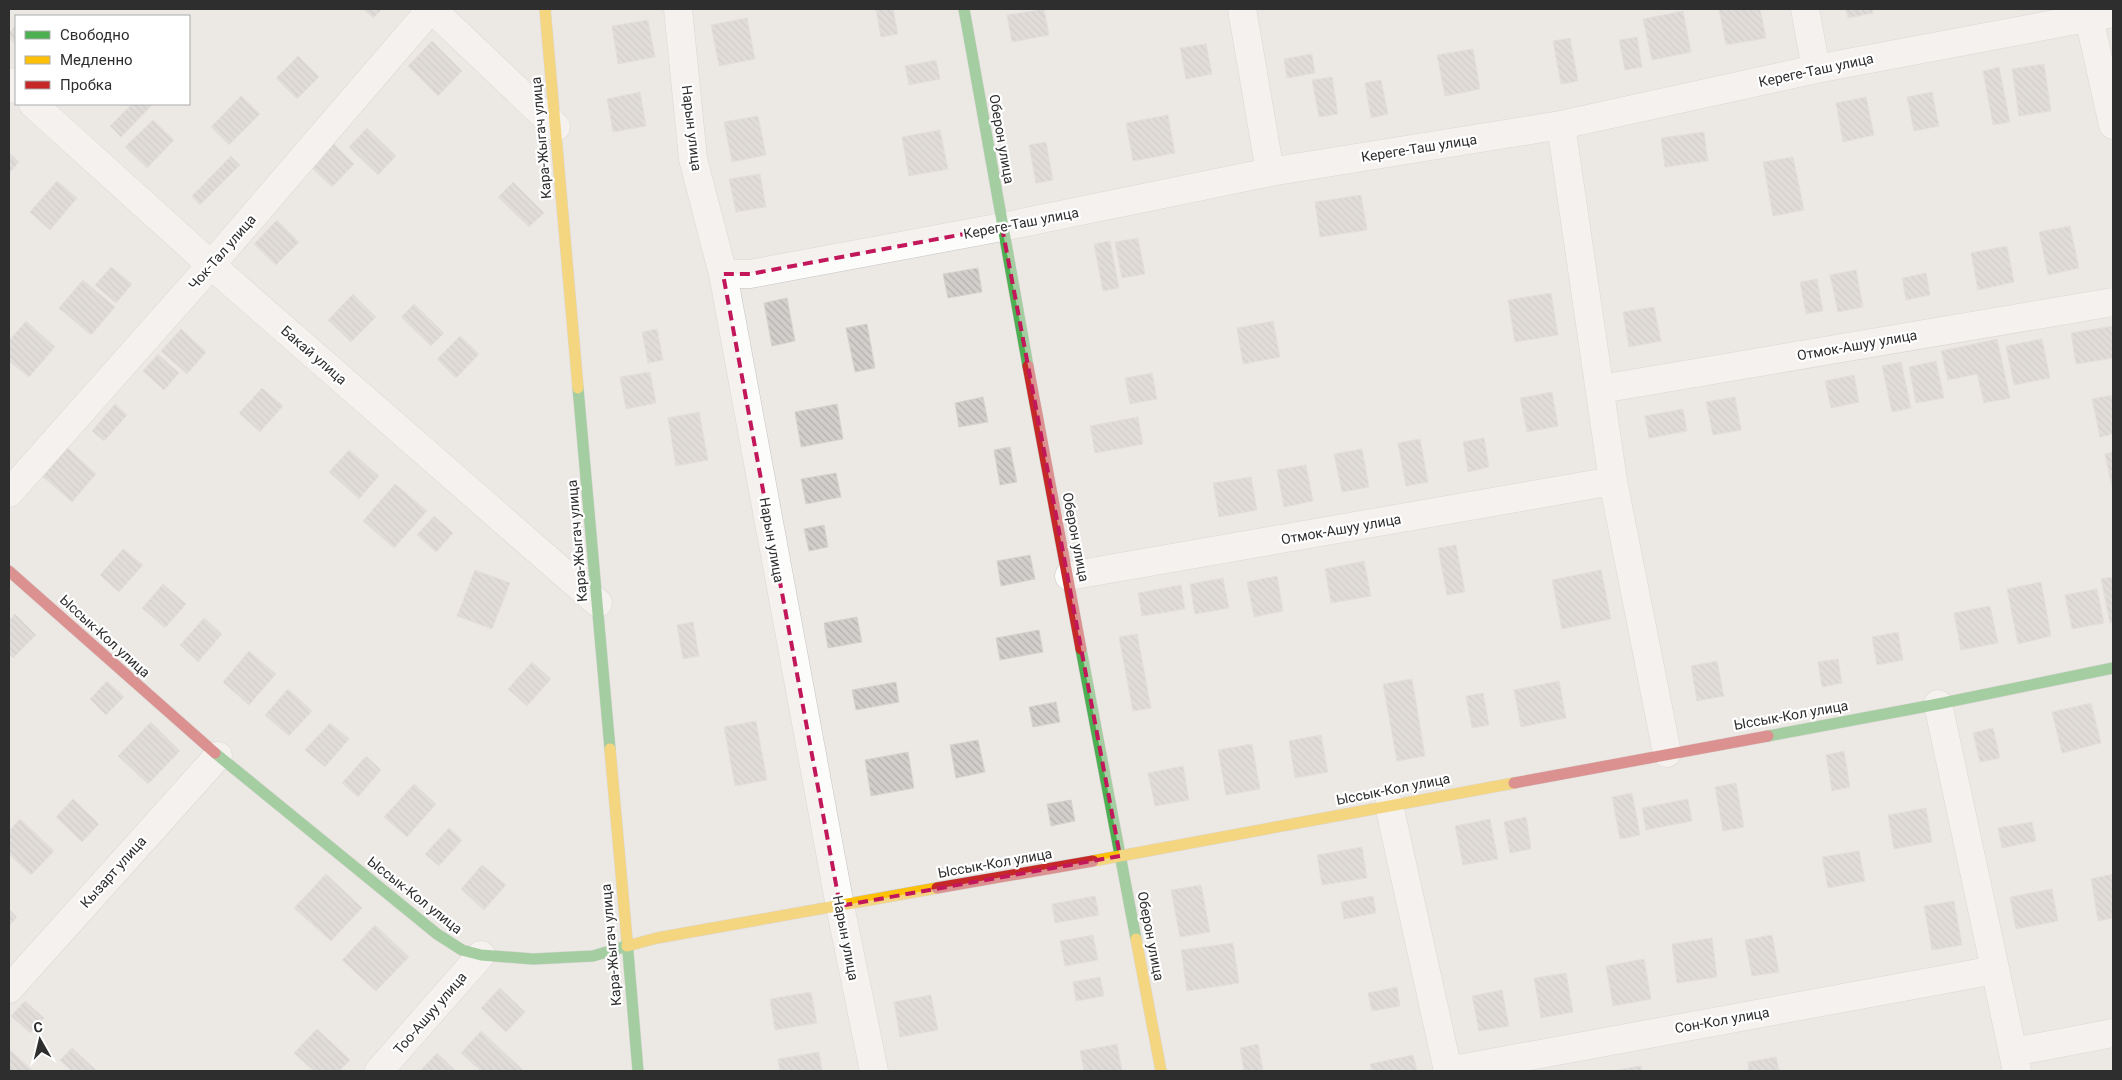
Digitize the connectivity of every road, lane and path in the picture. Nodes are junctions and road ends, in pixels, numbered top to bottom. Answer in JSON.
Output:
{"nodes":[{"id":1,"x":431,"y":9,"type":"edge"},
{"id":2,"x":545,"y":9,"type":"edge"},
{"id":3,"x":678,"y":9,"type":"edge"},
{"id":4,"x":964,"y":9,"type":"edge"},
{"id":5,"x":1242,"y":9,"type":"edge"},
{"id":6,"x":1805,"y":9,"type":"edge"},
{"id":7,"x":2096,"y":13,"type":"edge"},
{"id":8,"x":1816,"y":69,"type":"junction"},
{"id":9,"x":34,"y":105,"type":"edge"},
{"id":10,"x":1561,"y":125,"type":"junction"},
{"id":11,"x":2113,"y":125,"type":"edge"},
{"id":12,"x":556,"y":127,"type":"junction"},
{"id":13,"x":1270,"y":172,"type":"junction"},
{"id":14,"x":1002,"y":227,"type":"junction"},
{"id":15,"x":211,"y":265,"type":"junction"},
{"id":16,"x":723,"y":274,"type":"junction"},
{"id":17,"x":2113,"y":302,"type":"edge"},
{"id":18,"x":1601,"y":389,"type":"junction"},
{"id":19,"x":1613,"y":481,"type":"junction"},
{"id":20,"x":9,"y":493,"type":"edge"},
{"id":21,"x":9,"y":571,"type":"edge"},
{"id":22,"x":1068,"y":576,"type":"junction"},
{"id":23,"x":598,"y":603,"type":"junction"},
{"id":24,"x":2113,"y":668,"type":"edge"},
{"id":25,"x":1938,"y":704,"type":"junction"},
{"id":26,"x":1667,"y":753,"type":"junction"},
{"id":27,"x":218,"y":756,"type":"junction"},
{"id":28,"x":1389,"y":805,"type":"junction"},
{"id":29,"x":1120,"y":856,"type":"junction"},
{"id":30,"x":840,"y":906,"type":"junction"},
{"id":31,"x":626,"y":947,"type":"junction"},
{"id":32,"x":481,"y":955,"type":"junction"},
{"id":33,"x":1995,"y":970,"type":"junction"},
{"id":34,"x":9,"y":989,"type":"edge"},
{"id":35,"x":2113,"y":1033,"type":"edge"},
{"id":36,"x":2015,"y":1062,"type":"edge"},
{"id":37,"x":379,"y":1071,"type":"edge"},
{"id":38,"x":638,"y":1071,"type":"edge"},
{"id":39,"x":874,"y":1071,"type":"edge"},
{"id":40,"x":1161,"y":1071,"type":"edge"},
{"id":41,"x":1448,"y":1071,"type":"edge"}],
"edges":[{"from":1,"to":12,"type":"street"},
{"from":1,"to":15,"type":"street","name":"Чок-Тал улица"},
{"from":2,"to":12,"type":"street","name":"Кара-Жыгач улица"},
{"from":3,"to":16,"type":"street","name":"Нарын улица"},
{"from":4,"to":14,"type":"street","name":"Оберон улица"},
{"from":5,"to":13,"type":"street"},
{"from":6,"to":8,"type":"street"},
{"from":7,"to":8,"type":"street","name":"Кереге-Таш улица"},
{"from":7,"to":11,"type":"street"},
{"from":8,"to":10,"type":"street","name":"Кереге-Таш улица"},
{"from":9,"to":15,"type":"street","name":"Бакай улица"},
{"from":10,"to":13,"type":"street","name":"Кереге-Таш улица"},
{"from":10,"to":18,"type":"street"},
{"from":12,"to":23,"type":"street","name":"Кара-Жыгач улица"},
{"from":13,"to":14,"type":"street","name":"Кереге-Таш улица"},
{"from":14,"to":16,"type":"street","name":"Кереге-Таш улица"},
{"from":14,"to":22,"type":"street","name":"Оберон улица"},
{"from":15,"to":20,"type":"street","name":"Чок-Тал улица"},
{"from":15,"to":23,"type":"street","name":"Бакай улица"},
{"from":16,"to":30,"type":"street","name":"Нарын улица"},
{"from":17,"to":18,"type":"street","name":"Отмок-Ашуу улица"},
{"from":18,"to":19,"type":"street"},
{"from":19,"to":22,"type":"street","name":"Отмок-Ашуу улица"},
{"from":19,"to":26,"type":"street"},
{"from":21,"to":27,"type":"street","name":"Ыссык-Кол улица"},
{"from":22,"to":29,"type":"street","name":"Оберон улица"},
{"from":23,"to":31,"type":"street","name":"Кара-Жыгач улица"},
{"from":24,"to":25,"type":"street","name":"Ыссык-Кол улица"},
{"from":25,"to":26,"type":"street","name":"Ыссык-Кол улица"},
{"from":25,"to":33,"type":"street"},
{"from":26,"to":28,"type":"street","name":"Ыссык-Кол улица"},
{"from":27,"to":32,"type":"street","name":"Ыссык-Кол улица"},
{"from":27,"to":34,"type":"street","name":"Кызарт улица"},
{"from":28,"to":29,"type":"street","name":"Ыссык-Кол улица"},
{"from":28,"to":41,"type":"street","name":"Сон-Кол улица"},
{"from":29,"to":30,"type":"street","name":"Ыссык-Кол улица"},
{"from":29,"to":40,"type":"street","name":"Оберон улица"},
{"from":30,"to":31,"type":"street","name":"Ыссык-Кол улица"},
{"from":30,"to":39,"type":"street","name":"Нарын улица"},
{"from":31,"to":32,"type":"street","name":"Ыссык-Кол улица"},
{"from":31,"to":38,"type":"street","name":"Кара-Жыгач улица"},
{"from":32,"to":37,"type":"street","name":"Тоо-Ашуу улица"},
{"from":33,"to":36,"type":"street"},
{"from":33,"to":41,"type":"street","name":"Сон-Кол улица"},
{"from":35,"to":36,"type":"street"}]}
